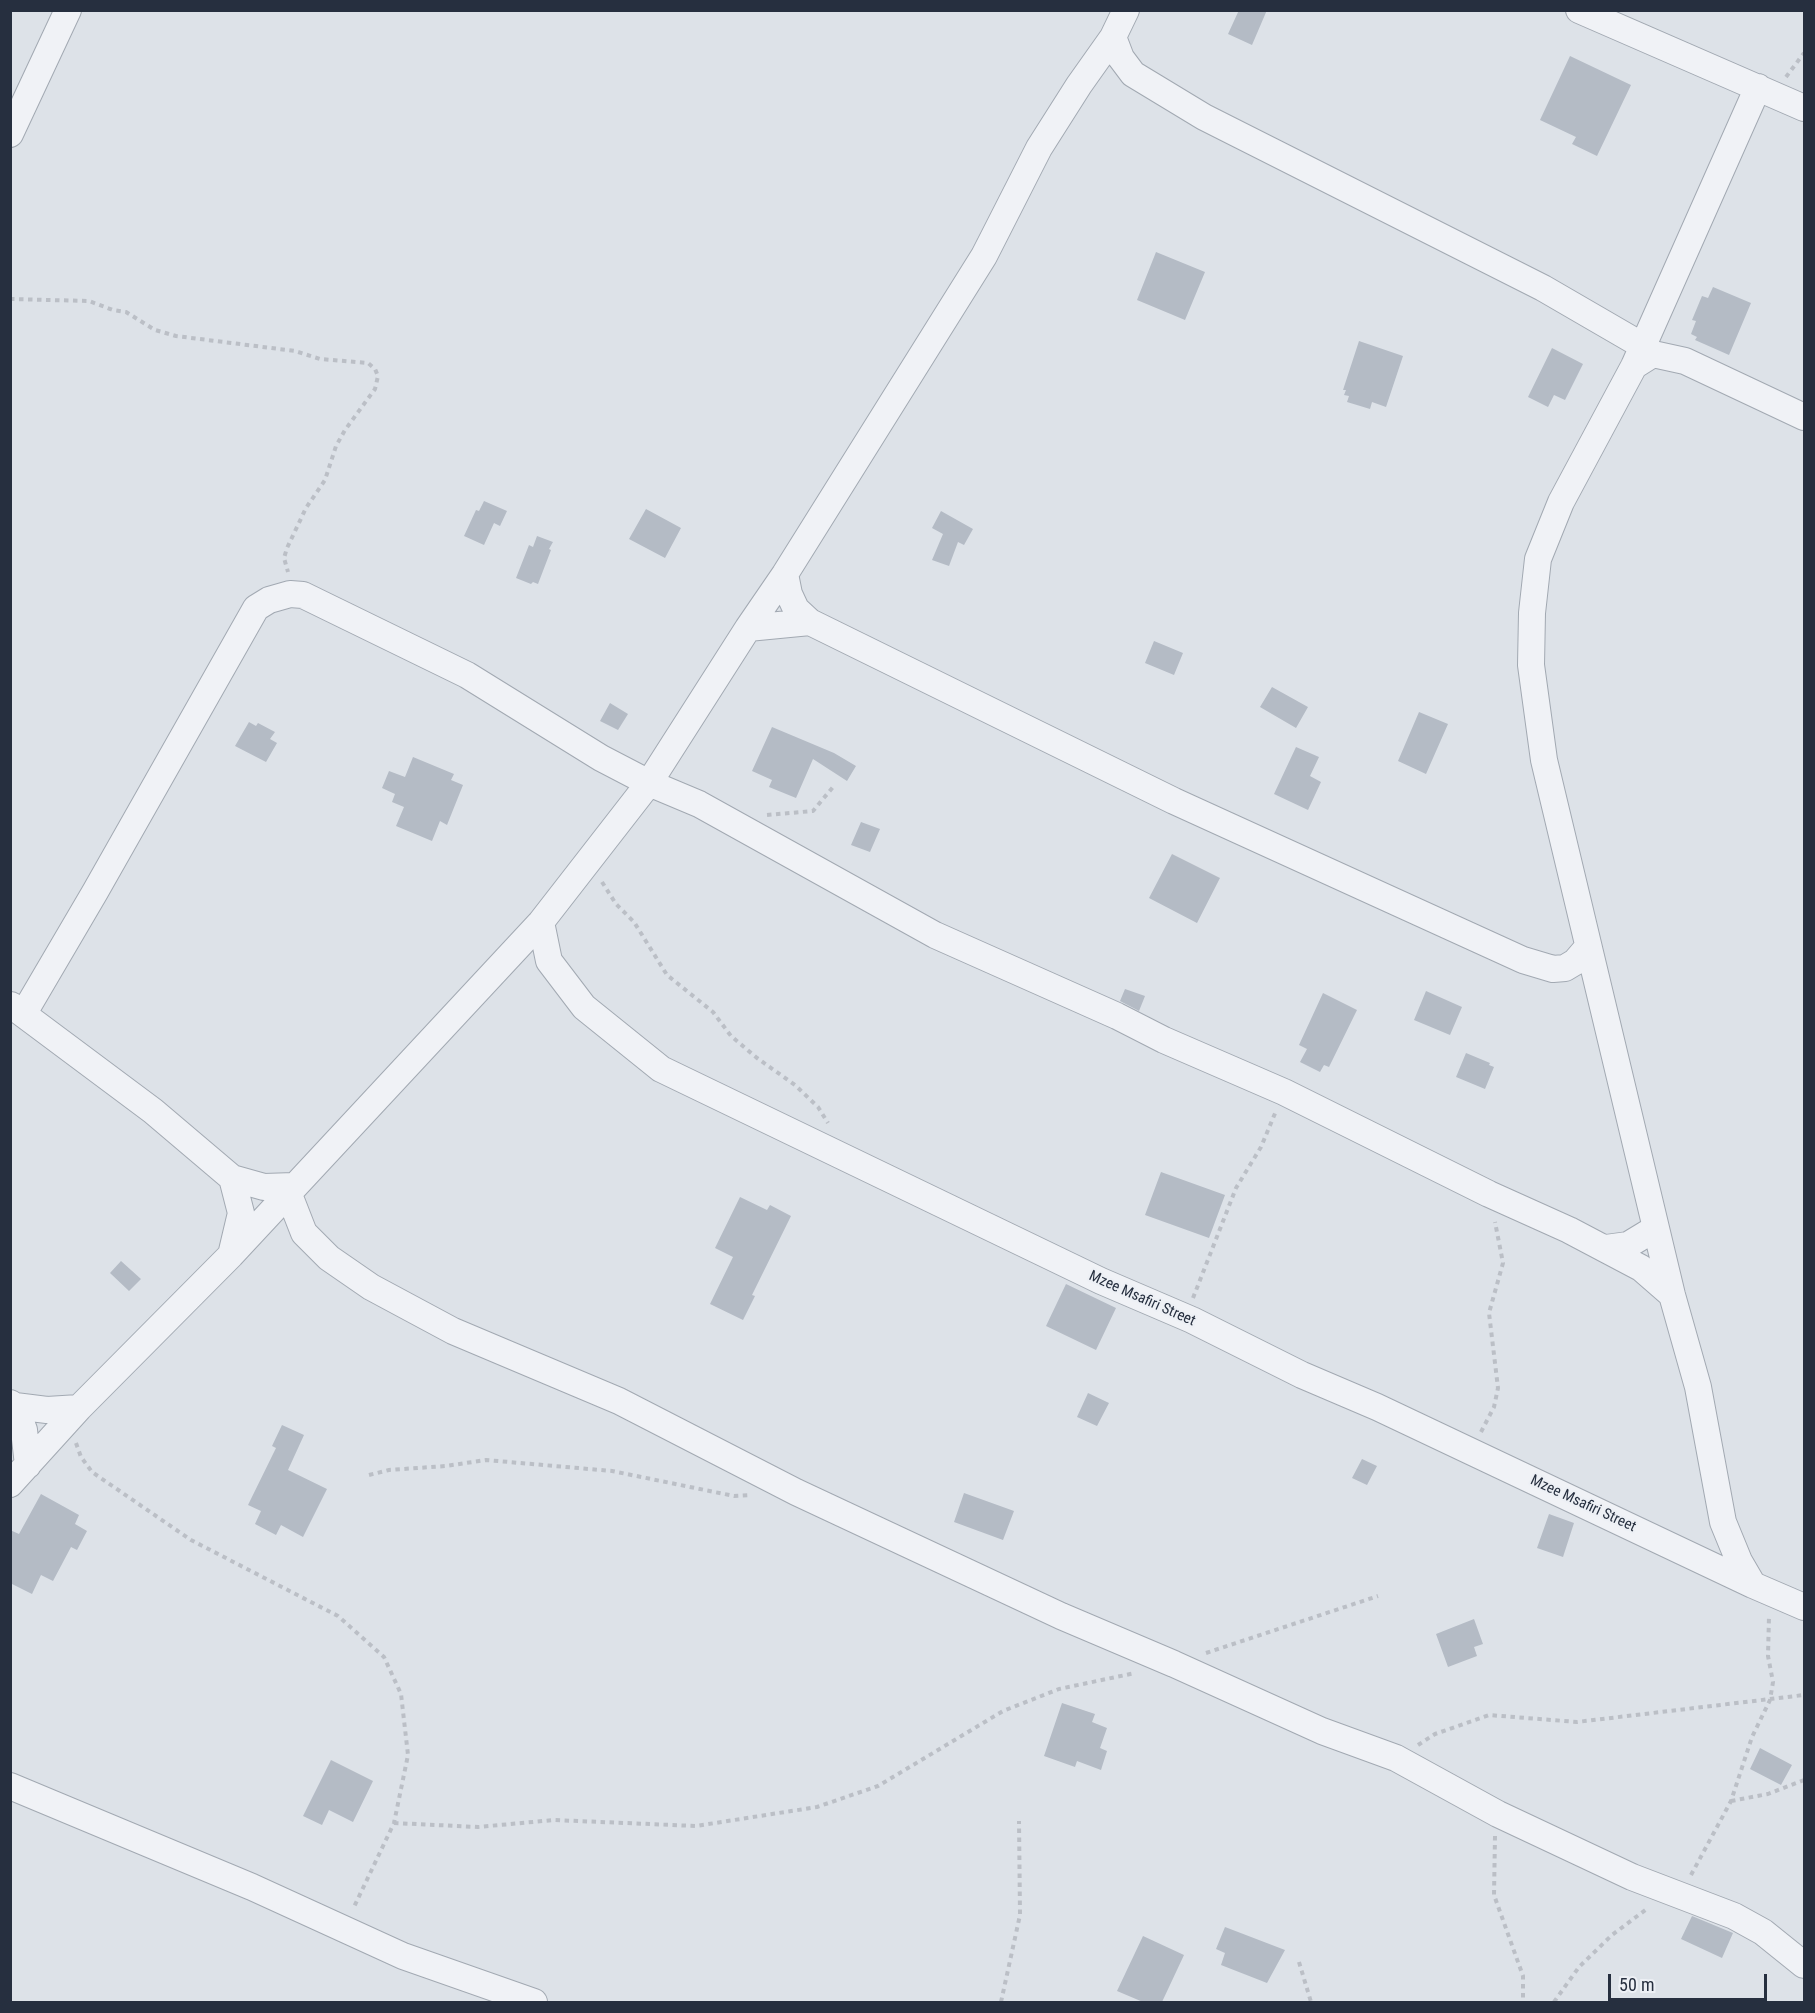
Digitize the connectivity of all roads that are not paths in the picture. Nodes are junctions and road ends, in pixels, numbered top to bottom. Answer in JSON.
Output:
{"nodes":[{"id":1,"x":68,"y":10,"type":"edge"},
{"id":2,"x":1126,"y":10,"type":"edge"},
{"id":3,"x":1579,"y":10,"type":"edge"},
{"id":4,"x":1113,"y":37,"type":"junction"},
{"id":5,"x":1766,"y":91,"type":"junction"},
{"id":6,"x":1804,"y":108,"type":"edge"},
{"id":7,"x":10,"y":134,"type":"edge"},
{"id":8,"x":1639,"y":356,"type":"junction"},
{"id":9,"x":1804,"y":417,"type":"edge"},
{"id":10,"x":785,"y":574,"type":"junction"},
{"id":11,"x":810,"y":622,"type":"junction"},
{"id":12,"x":748,"y":628,"type":"junction"},
{"id":13,"x":649,"y":783,"type":"junction"},
{"id":14,"x":541,"y":922,"type":"junction"},
{"id":15,"x":1587,"y":948,"type":"junction"},
{"id":16,"x":17,"y":1009,"type":"edge"},
{"id":17,"x":232,"y":1178,"type":"junction"},
{"id":18,"x":291,"y":1189,"type":"junction"},
{"id":19,"x":1656,"y":1228,"type":"junction"},
{"id":20,"x":1606,"y":1248,"type":"junction"},
{"id":21,"x":231,"y":1255,"type":"junction"},
{"id":22,"x":1672,"y":1295,"type":"junction"},
{"id":23,"x":13,"y":1405,"type":"edge"},
{"id":24,"x":73,"y":1414,"type":"junction"},
{"id":25,"x":28,"y":1465,"type":"junction"},
{"id":26,"x":10,"y":1485,"type":"edge"},
{"id":27,"x":1761,"y":1588,"type":"junction"},
{"id":28,"x":1804,"y":1607,"type":"edge"},
{"id":29,"x":10,"y":1786,"type":"edge"},
{"id":30,"x":1804,"y":1965,"type":"edge"},
{"id":31,"x":517,"y":1999,"type":"edge"}],
"edges":[{"from":1,"to":7,"type":"street"},
{"from":2,"to":4,"type":"street"},
{"from":3,"to":5,"type":"street"},
{"from":4,"to":8,"type":"street"},
{"from":4,"to":10,"type":"street"},
{"from":5,"to":6,"type":"street"},
{"from":5,"to":8,"type":"street"},
{"from":8,"to":9,"type":"street"},
{"from":8,"to":15,"type":"street"},
{"from":10,"to":11,"type":"street"},
{"from":10,"to":12,"type":"street"},
{"from":11,"to":12,"type":"street"},
{"from":11,"to":15,"type":"street"},
{"from":12,"to":13,"type":"street"},
{"from":13,"to":14,"type":"street"},
{"from":13,"to":16,"type":"street"},
{"from":13,"to":20,"type":"street"},
{"from":14,"to":18,"type":"street"},
{"from":14,"to":27,"type":"street","name":"Mzee Msafiri Street"},
{"from":15,"to":19,"type":"street"},
{"from":16,"to":17,"type":"street"},
{"from":17,"to":18,"type":"street"},
{"from":17,"to":21,"type":"street"},
{"from":18,"to":21,"type":"street"},
{"from":18,"to":30,"type":"street"},
{"from":19,"to":20,"type":"street"},
{"from":19,"to":22,"type":"street"},
{"from":20,"to":22,"type":"street"},
{"from":21,"to":24,"type":"street"},
{"from":22,"to":27,"type":"street"},
{"from":23,"to":24,"type":"street"},
{"from":23,"to":25,"type":"street"},
{"from":24,"to":25,"type":"street"},
{"from":25,"to":26,"type":"street"},
{"from":27,"to":28,"type":"street","name":"Mzee Msafiri Street"},
{"from":29,"to":31,"type":"street"}]}
